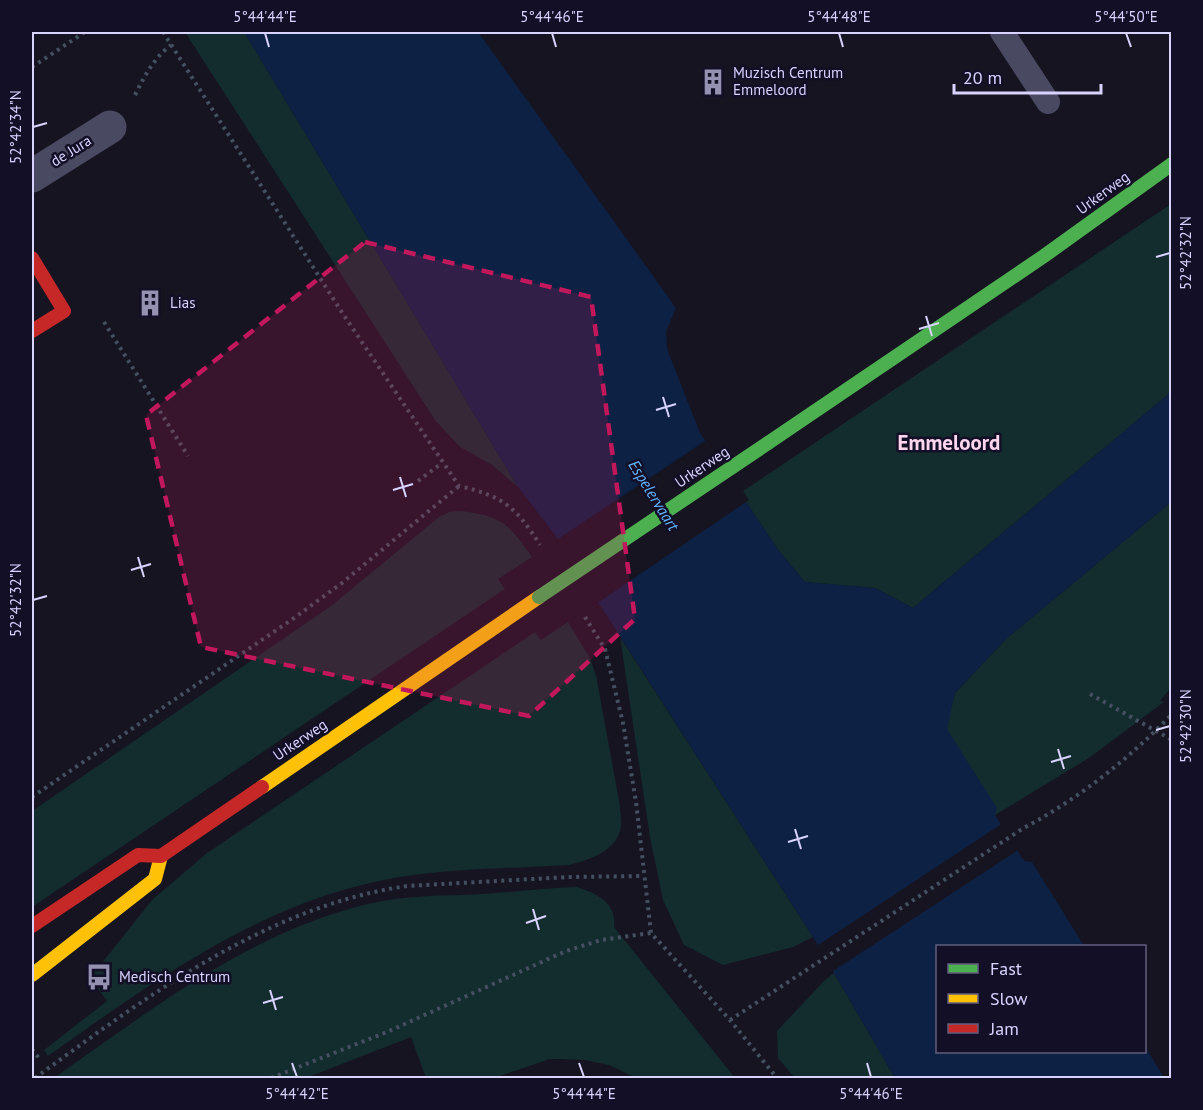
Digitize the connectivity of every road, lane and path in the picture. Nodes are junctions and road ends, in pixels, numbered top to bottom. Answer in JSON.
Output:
{"nodes":[{"id":1,"x":85,"y":32,"type":"edge"},
{"id":2,"x":163,"y":32,"type":"edge"},
{"id":3,"x":1002,"y":32,"type":"edge"},
{"id":4,"x":171,"y":45,"type":"junction"},
{"id":5,"x":161,"y":53,"type":"dead end"},
{"id":6,"x":32,"y":67,"type":"edge"},
{"id":7,"x":1048,"y":102,"type":"dead end"},
{"id":8,"x":110,"y":127,"type":"dead end"},
{"id":9,"x":1172,"y":164,"type":"edge"},
{"id":10,"x":32,"y":176,"type":"edge"},
{"id":11,"x":32,"y":258,"type":"edge"},
{"id":12,"x":103,"y":320,"type":"dead end"},
{"id":13,"x":32,"y":331,"type":"edge"},
{"id":14,"x":189,"y":456,"type":"dead end"},
{"id":15,"x":442,"y":463,"type":"junction"},
{"id":16,"x":418,"y":481,"type":"dead end"},
{"id":17,"x":459,"y":486,"type":"junction"},
{"id":18,"x":542,"y":548,"type":"dead end"},
{"id":19,"x":584,"y":616,"type":"dead end"},
{"id":20,"x":1090,"y":694,"type":"dead end"},
{"id":21,"x":1172,"y":714,"type":"edge"},
{"id":22,"x":1155,"y":730,"type":"junction"},
{"id":23,"x":1172,"y":740,"type":"edge"},
{"id":24,"x":32,"y":797,"type":"edge"},
{"id":25,"x":161,"y":856,"type":"junction"},
{"id":26,"x":643,"y":876,"type":"junction"},
{"id":27,"x":32,"y":926,"type":"edge"},
{"id":28,"x":651,"y":933,"type":"junction"},
{"id":29,"x":32,"y":975,"type":"edge"},
{"id":30,"x":730,"y":1020,"type":"junction"},
{"id":31,"x":32,"y":1049,"type":"edge"},
{"id":32,"x":41,"y":1061,"type":"dead end"},
{"id":33,"x":34,"y":1078,"type":"edge"},
{"id":34,"x":271,"y":1078,"type":"edge"},
{"id":35,"x":777,"y":1078,"type":"edge"}],
"edges":[{"from":1,"to":6,"type":"path"},
{"from":2,"to":4,"type":"path"},
{"from":3,"to":7,"type":"lane"},
{"from":4,"to":5,"type":"path"},
{"from":4,"to":15,"type":"path"},
{"from":8,"to":10,"type":"street","name":"de Jura"},
{"from":9,"to":25,"type":"main road","name":"Urkerweg","bridge":true},
{"from":11,"to":13,"type":"main road"},
{"from":12,"to":14,"type":"path"},
{"from":15,"to":16,"type":"path"},
{"from":15,"to":17,"type":"path"},
{"from":17,"to":18,"type":"path"},
{"from":17,"to":24,"type":"path"},
{"from":19,"to":26,"type":"path"},
{"from":20,"to":22,"type":"path"},
{"from":21,"to":22,"type":"path"},
{"from":22,"to":23,"type":"path"},
{"from":22,"to":30,"type":"path"},
{"from":25,"to":27,"type":"main road","name":"Urkerweg"},
{"from":25,"to":29,"type":"main road"},
{"from":26,"to":28,"type":"path"},
{"from":26,"to":33,"type":"path"},
{"from":28,"to":30,"type":"path"},
{"from":28,"to":34,"type":"path"},
{"from":30,"to":35,"type":"path"},
{"from":31,"to":32,"type":"path"}]}
